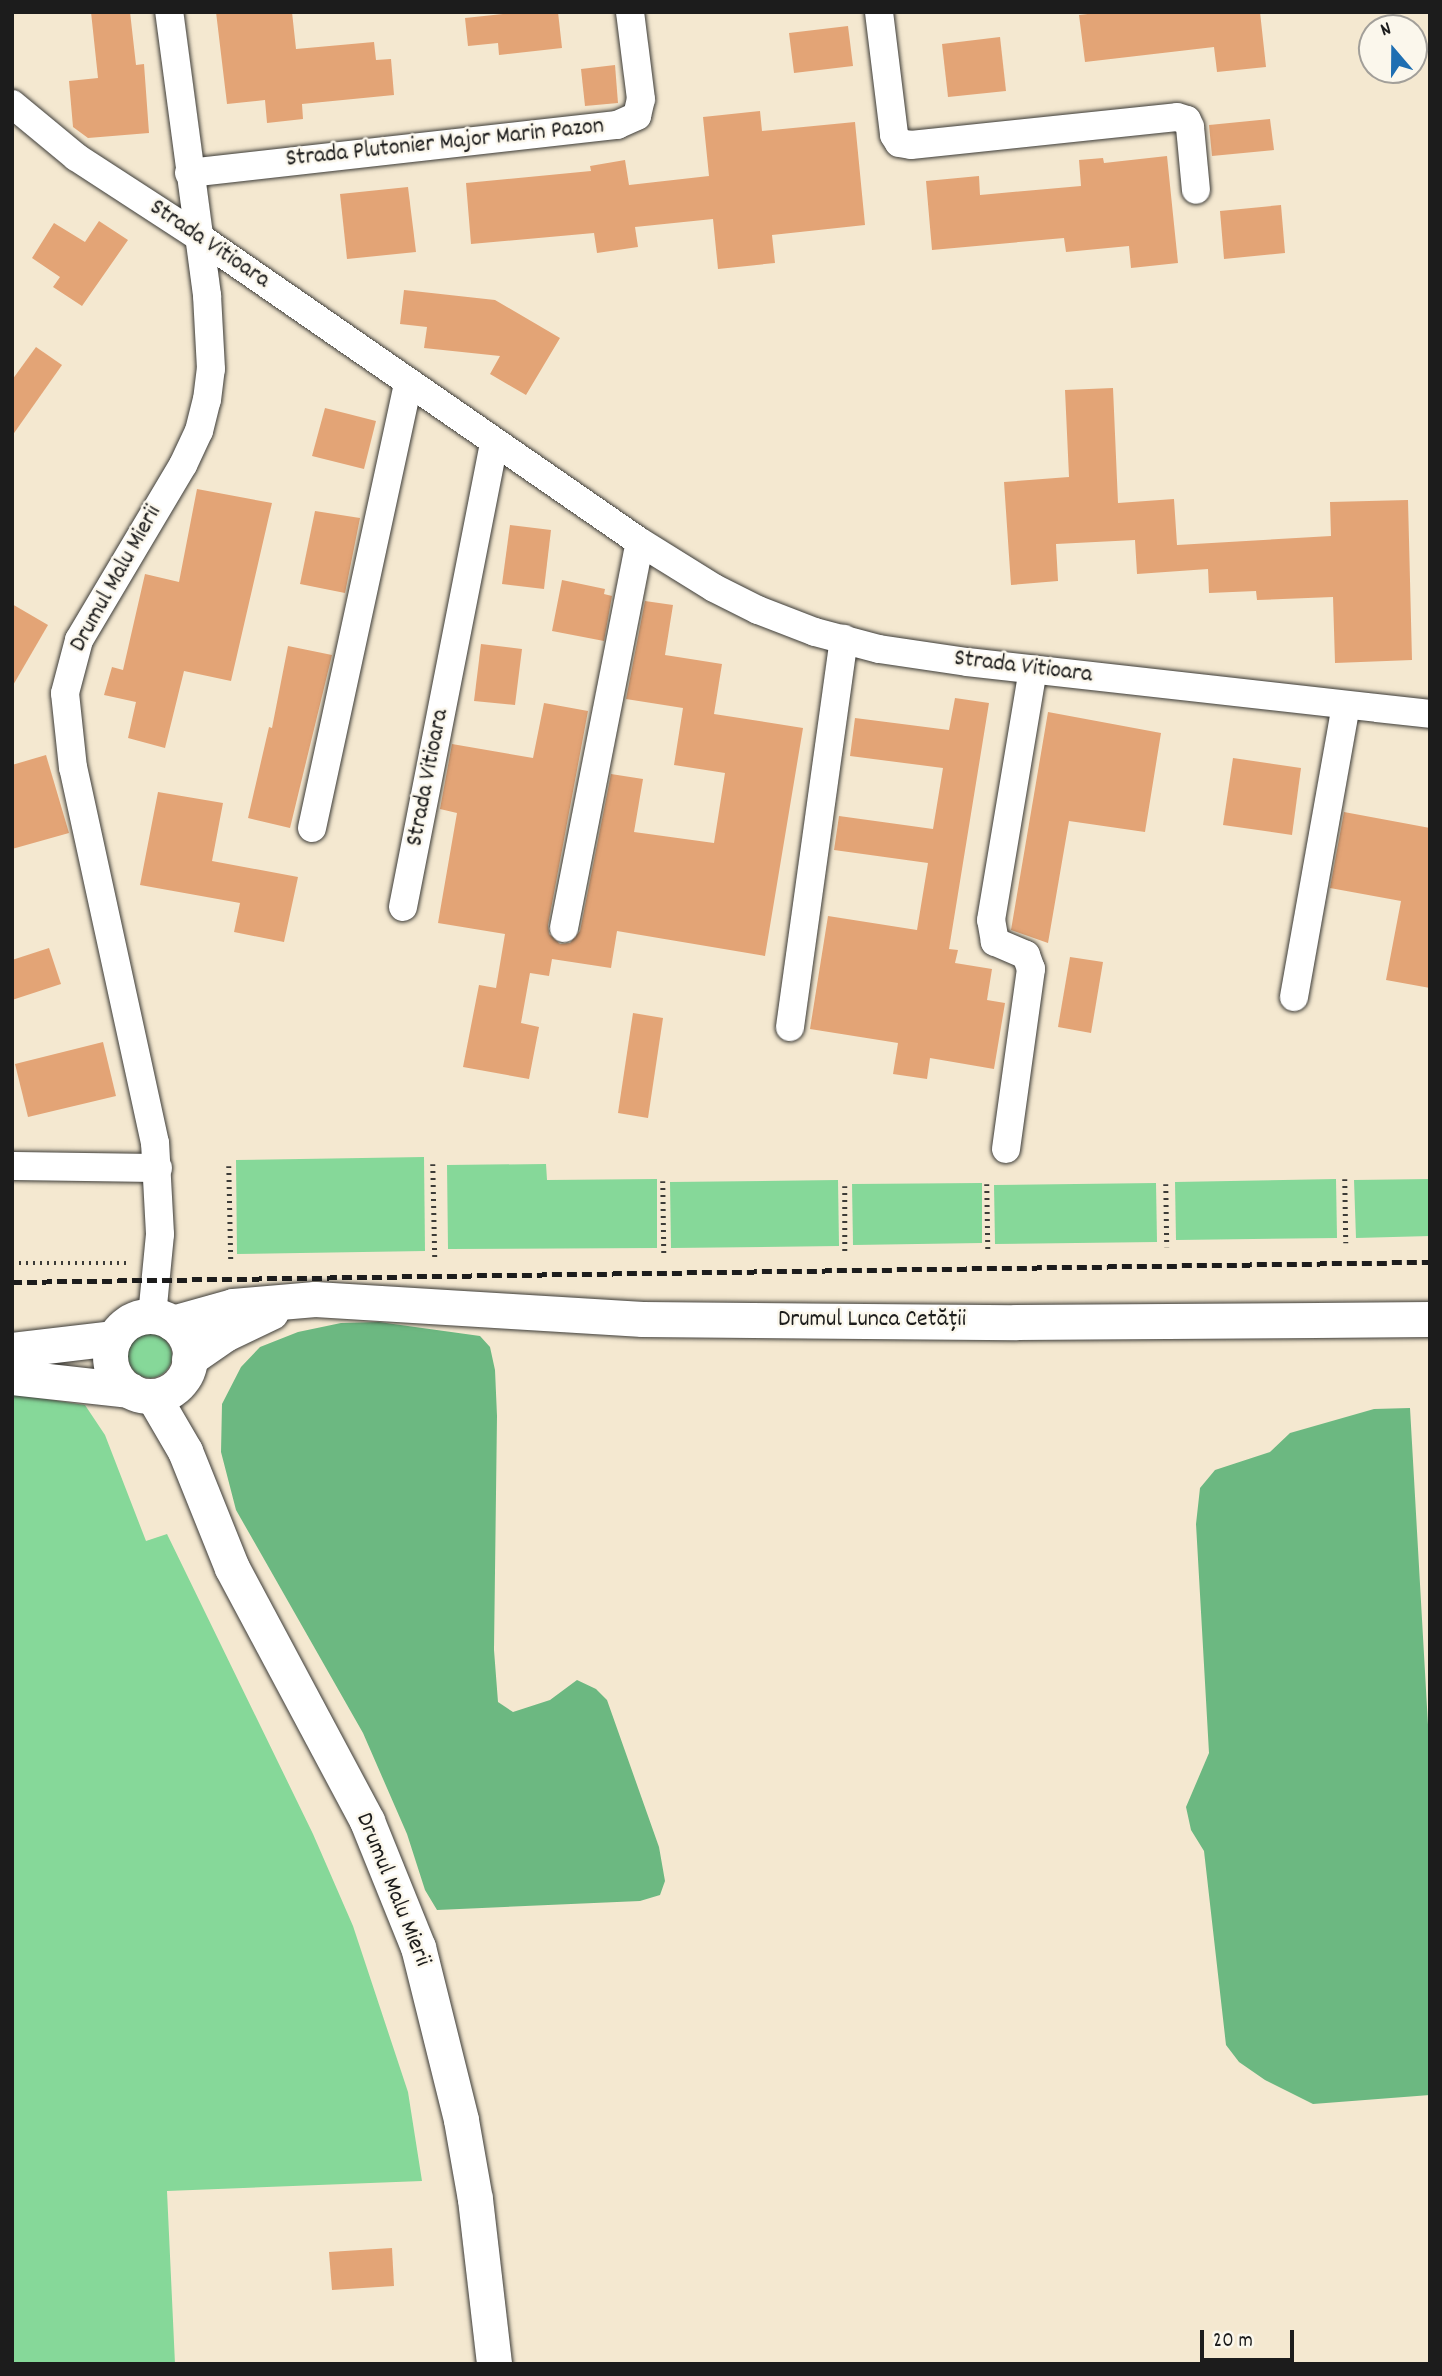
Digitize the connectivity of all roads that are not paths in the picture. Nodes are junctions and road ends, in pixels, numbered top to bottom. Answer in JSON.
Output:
{"nodes":[{"id":1,"x":170,"y":12,"type":"edge"},
{"id":2,"x":630,"y":12,"type":"edge"},
{"id":3,"x":879,"y":12,"type":"edge"},
{"id":4,"x":12,"y":104,"type":"edge"},
{"id":5,"x":189,"y":173,"type":"junction"},
{"id":6,"x":1196,"y":190,"type":"dead end"},
{"id":7,"x":199,"y":237,"type":"junction"},
{"id":8,"x":408,"y":383,"type":"junction"},
{"id":9,"x":495,"y":443,"type":"junction"},
{"id":10,"x":640,"y":542,"type":"junction"},
{"id":11,"x":844,"y":639,"type":"junction"},
{"id":12,"x":1033,"y":670,"type":"junction"},
{"id":13,"x":1346,"y":706,"type":"junction"},
{"id":14,"x":1430,"y":714,"type":"edge"},
{"id":15,"x":312,"y":828,"type":"dead end"},
{"id":16,"x":403,"y":907,"type":"dead end"},
{"id":17,"x":565,"y":928,"type":"dead end"},
{"id":18,"x":1294,"y":997,"type":"dead end"},
{"id":19,"x":790,"y":1027,"type":"dead end"},
{"id":20,"x":1006,"y":1149,"type":"dead end"},
{"id":21,"x":12,"y":1166,"type":"edge"},
{"id":22,"x":158,"y":1168,"type":"junction"},
{"id":23,"x":315,"y":1299,"type":"junction"},
{"id":24,"x":1430,"y":1319,"type":"edge"},
{"id":25,"x":162,"y":1320,"type":"junction"},
{"id":26,"x":114,"y":1338,"type":"junction"},
{"id":27,"x":12,"y":1350,"type":"edge"},
{"id":28,"x":12,"y":1377,"type":"edge"},
{"id":29,"x":161,"y":1383,"type":"junction"},
{"id":30,"x":494,"y":2364,"type":"edge"}],
"edges":[{"from":1,"to":5,"type":"street","name":"Drumul Malu Mierii"},
{"from":2,"to":5,"type":"street","name":"Strada Plutonier Major Marin Pazon"},
{"from":3,"to":6,"type":"street"},
{"from":4,"to":7,"type":"street","name":"Strada Vitioara"},
{"from":5,"to":7,"type":"street","name":"Drumul Malu Mierii"},
{"from":7,"to":8,"type":"street","name":"Strada Vitioara"},
{"from":7,"to":22,"type":"street","name":"Drumul Malu Mierii"},
{"from":8,"to":9,"type":"street","name":"Strada Vitioara"},
{"from":8,"to":15,"type":"street"},
{"from":9,"to":10,"type":"street","name":"Strada Vitioara"},
{"from":9,"to":16,"type":"street","name":"Strada Vitioara"},
{"from":10,"to":11,"type":"street","name":"Strada Vitioara"},
{"from":10,"to":17,"type":"street"},
{"from":11,"to":12,"type":"street","name":"Strada Vitioara"},
{"from":11,"to":19,"type":"street"},
{"from":12,"to":13,"type":"street","name":"Strada Vitioara"},
{"from":12,"to":20,"type":"street"},
{"from":13,"to":14,"type":"street","name":"Strada Vitioara"},
{"from":13,"to":18,"type":"street"},
{"from":21,"to":22,"type":"street"},
{"from":22,"to":25,"type":"street","name":"Drumul Malu Mierii"},
{"from":23,"to":24,"type":"street","name":"Drumul Lunca Cetății"},
{"from":23,"to":25,"type":"street","name":"Drumul Lunca Cetății"},
{"from":23,"to":29,"type":"street","name":"Drumul Lunca Cetății"},
{"from":25,"to":26,"type":"street"},
{"from":25,"to":29,"type":"street"},
{"from":26,"to":27,"type":"street"},
{"from":26,"to":29,"type":"street"},
{"from":28,"to":29,"type":"street"},
{"from":29,"to":30,"type":"street","name":"Drumul Malu Mierii"}]}
